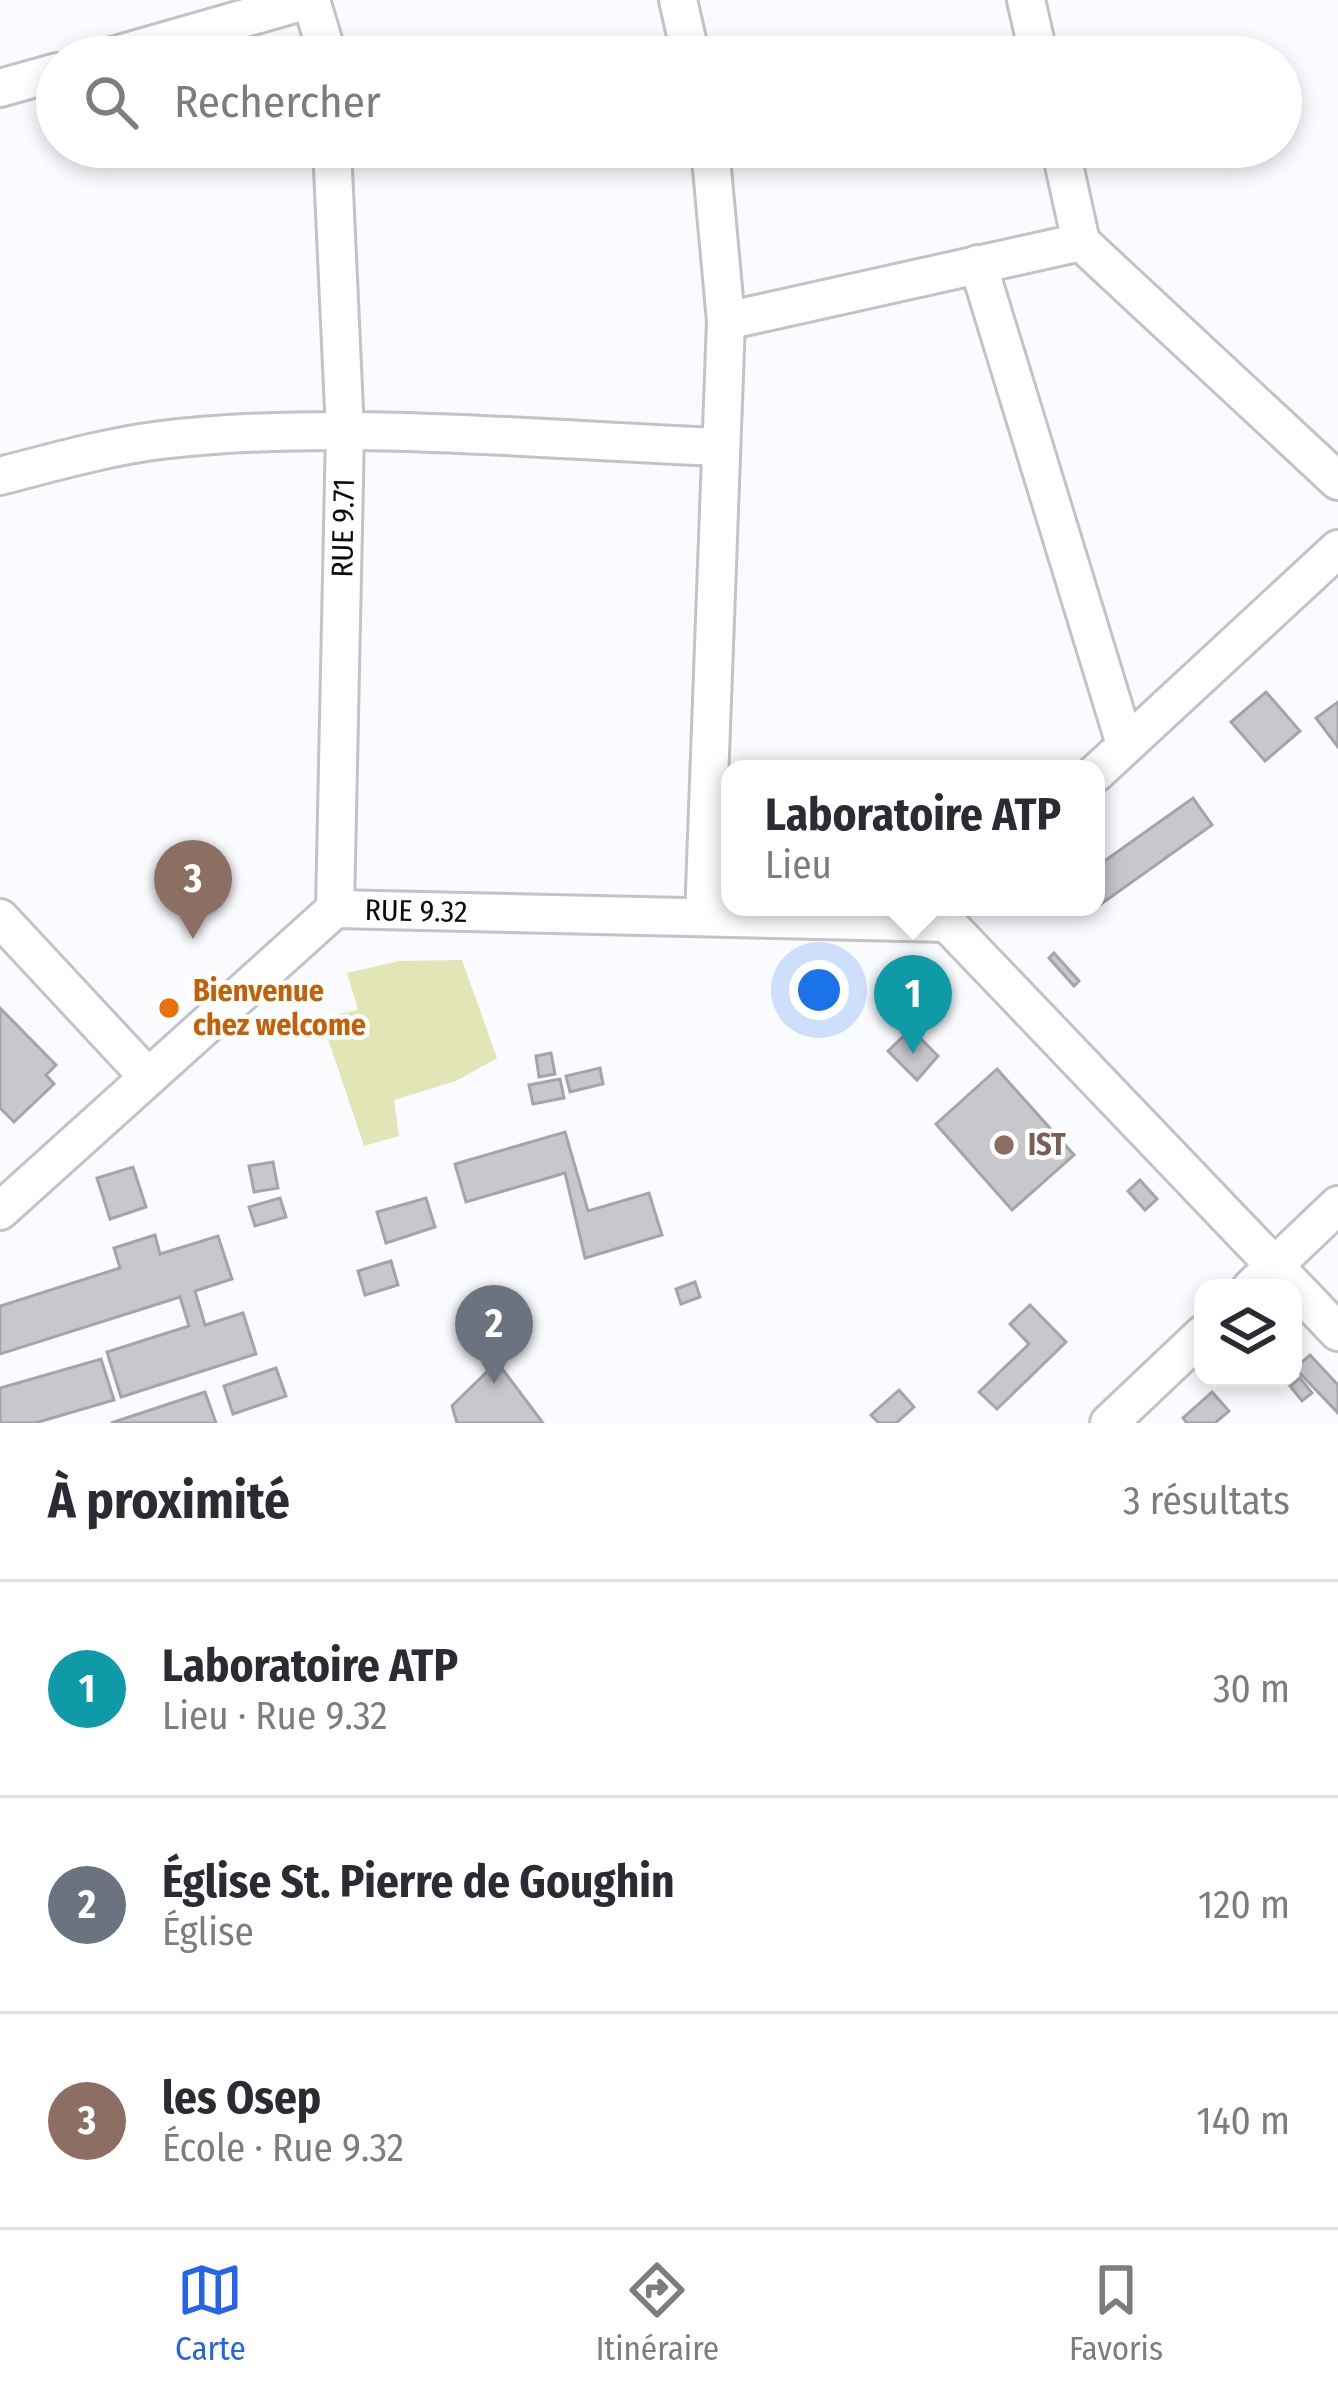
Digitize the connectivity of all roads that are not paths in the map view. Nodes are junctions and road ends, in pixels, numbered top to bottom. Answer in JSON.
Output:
{"nodes":[{"id":1,"x":310,"y":0,"type":"edge"},
{"id":2,"x":677,"y":0,"type":"edge"},
{"id":3,"x":1027,"y":0,"type":"edge"},
{"id":4,"x":184,"y":36,"type":"edge"},
{"id":5,"x":321,"y":36,"type":"edge"},
{"id":6,"x":686,"y":36,"type":"edge"},
{"id":7,"x":1035,"y":36,"type":"edge"},
{"id":8,"x":36,"y":78,"type":"edge"},
{"id":9,"x":0,"y":88,"type":"edge"},
{"id":10,"x":333,"y":168,"type":"edge"},
{"id":11,"x":712,"y":168,"type":"edge"},
{"id":12,"x":1065,"y":168,"type":"edge"},
{"id":13,"x":1081,"y":242,"type":"junction"},
{"id":14,"x":978,"y":264,"type":"junction"},
{"id":15,"x":725,"y":321,"type":"junction"},
{"id":16,"x":345,"y":432,"type":"junction"},
{"id":17,"x":720,"y":447,"type":"junction"},
{"id":18,"x":0,"y":476,"type":"edge"},
{"id":19,"x":1338,"y":481,"type":"edge"},
{"id":20,"x":1338,"y":549,"type":"edge"},
{"id":21,"x":1125,"y":744,"type":"junction"},
{"id":22,"x":1105,"y":764,"type":"edge"},
{"id":23,"x":335,"y":909,"type":"junction"},
{"id":24,"x":830,"y":916,"type":"edge"},
{"id":25,"x":956,"y":916,"type":"edge"},
{"id":26,"x":704,"y":917,"type":"junction"},
{"id":27,"x":0,"y":918,"type":"edge"},
{"id":28,"x":148,"y":1077,"type":"junction"},
{"id":29,"x":1338,"y":1205,"type":"edge"},
{"id":30,"x":0,"y":1210,"type":"edge"},
{"id":31,"x":1263,"y":1277,"type":"edge"},
{"id":32,"x":1338,"y":1333,"type":"edge"},
{"id":33,"x":1194,"y":1343,"type":"edge"},
{"id":34,"x":1109,"y":1423,"type":"edge"}],
"edges":[{"from":1,"to":4,"type":"street"},
{"from":1,"to":5,"type":"street"},
{"from":2,"to":6,"type":"street"},
{"from":3,"to":7,"type":"street"},
{"from":8,"to":9,"type":"street"},
{"from":10,"to":16,"type":"street","name":"RUE 9.71"},
{"from":11,"to":15,"type":"street"},
{"from":12,"to":13,"type":"street"},
{"from":13,"to":14,"type":"street"},
{"from":13,"to":19,"type":"street"},
{"from":14,"to":15,"type":"street"},
{"from":14,"to":21,"type":"street"},
{"from":15,"to":17,"type":"street"},
{"from":16,"to":17,"type":"street"},
{"from":16,"to":18,"type":"street"},
{"from":16,"to":23,"type":"street","name":"RUE 9.71"},
{"from":17,"to":26,"type":"street"},
{"from":20,"to":21,"type":"street"},
{"from":21,"to":22,"type":"street"},
{"from":23,"to":26,"type":"street","name":"RUE 9.32"},
{"from":23,"to":28,"type":"street","name":"RUE 9.32"},
{"from":24,"to":26,"type":"street","name":"RUE 9.32"},
{"from":25,"to":31,"type":"street"},
{"from":27,"to":28,"type":"street"},
{"from":28,"to":30,"type":"street","name":"RUE 9.32"},
{"from":29,"to":31,"type":"street"},
{"from":31,"to":32,"type":"street"},
{"from":33,"to":34,"type":"street"}]}
